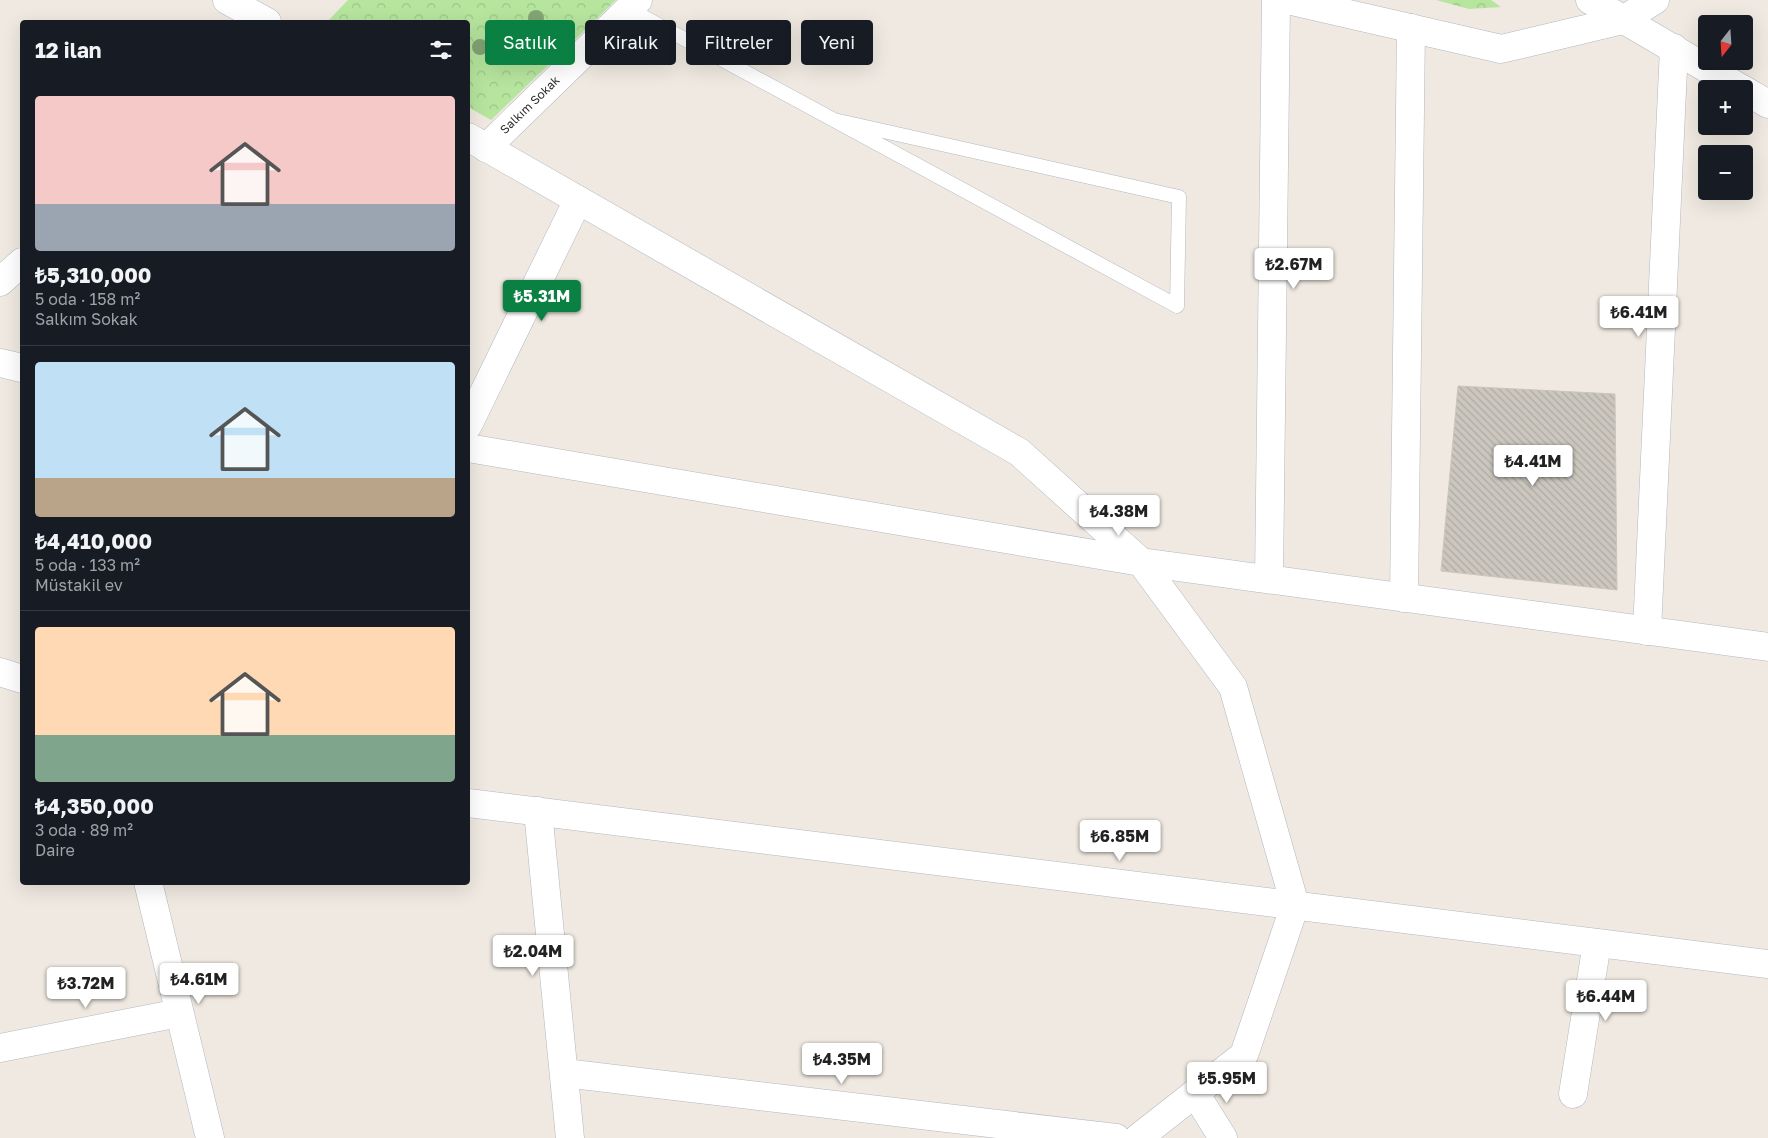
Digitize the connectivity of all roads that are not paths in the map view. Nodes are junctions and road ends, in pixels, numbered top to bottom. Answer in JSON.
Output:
{"nodes":[{"id":1,"x":227,"y":0,"type":"edge"},
{"id":2,"x":1276,"y":0,"type":"edge"},
{"id":3,"x":1288,"y":0,"type":"edge"},
{"id":4,"x":1590,"y":0,"type":"edge"},
{"id":5,"x":1655,"y":0,"type":"edge"},
{"id":6,"x":634,"y":5,"type":"edge"},
{"id":7,"x":263,"y":20,"type":"edge"},
{"id":8,"x":1623,"y":20,"type":"junction"},
{"id":9,"x":1411,"y":28,"type":"junction"},
{"id":10,"x":1674,"y":48,"type":"junction"},
{"id":11,"x":1728,"y":80,"type":"edge"},
{"id":12,"x":1753,"y":95,"type":"edge"},
{"id":13,"x":1768,"y":104,"type":"edge"},
{"id":14,"x":834,"y":120,"type":"junction"},
{"id":15,"x":477,"y":142,"type":"edge"},
{"id":16,"x":578,"y":200,"type":"junction"},
{"id":17,"x":20,"y":264,"type":"edge"},
{"id":18,"x":0,"y":282,"type":"edge"},
{"id":19,"x":0,"y":364,"type":"edge"},
{"id":20,"x":20,"y":368,"type":"edge"},
{"id":21,"x":470,"y":421,"type":"edge"},
{"id":22,"x":470,"y":448,"type":"edge"},
{"id":23,"x":1141,"y":562,"type":"junction"},
{"id":24,"x":1270,"y":579,"type":"junction"},
{"id":25,"x":1404,"y":598,"type":"junction"},
{"id":26,"x":1647,"y":631,"type":"junction"},
{"id":27,"x":1768,"y":647,"type":"edge"},
{"id":28,"x":0,"y":672,"type":"edge"},
{"id":29,"x":20,"y":678,"type":"edge"},
{"id":30,"x":470,"y":803,"type":"edge"},
{"id":31,"x":538,"y":811,"type":"junction"},
{"id":32,"x":149,"y":885,"type":"edge"},
{"id":33,"x":1295,"y":906,"type":"junction"},
{"id":34,"x":1598,"y":943,"type":"junction"},
{"id":35,"x":1768,"y":964,"type":"edge"},
{"id":36,"x":180,"y":1013,"type":"junction"},
{"id":37,"x":0,"y":1048,"type":"edge"},
{"id":38,"x":564,"y":1074,"type":"junction"},
{"id":39,"x":1195,"y":1093,"type":"junction"},
{"id":40,"x":1573,"y":1094,"type":"dead end"},
{"id":41,"x":210,"y":1138,"type":"edge"},
{"id":42,"x":570,"y":1138,"type":"edge"},
{"id":43,"x":1116,"y":1138,"type":"edge"},
{"id":44,"x":1138,"y":1138,"type":"edge"},
{"id":45,"x":1223,"y":1138,"type":"edge"}],
"edges":[{"from":1,"to":7,"type":"street"},
{"from":2,"to":24,"type":"street"},
{"from":3,"to":9,"type":"street"},
{"from":4,"to":8,"type":"street"},
{"from":5,"to":8,"type":"street"},
{"from":6,"to":14,"type":"lane"},
{"from":6,"to":15,"type":"street","name":"Salkım Sokak"},
{"from":8,"to":9,"type":"street"},
{"from":8,"to":10,"type":"street"},
{"from":9,"to":25,"type":"street"},
{"from":10,"to":11,"type":"street"},
{"from":10,"to":26,"type":"street"},
{"from":12,"to":13,"type":"street"},
{"from":14,"to":14,"type":"lane"},
{"from":15,"to":16,"type":"street"},
{"from":16,"to":21,"type":"street"},
{"from":16,"to":23,"type":"street"},
{"from":17,"to":18,"type":"street"},
{"from":19,"to":20,"type":"street"},
{"from":22,"to":23,"type":"street"},
{"from":23,"to":24,"type":"street"},
{"from":23,"to":33,"type":"street"},
{"from":24,"to":25,"type":"street"},
{"from":25,"to":26,"type":"street"},
{"from":26,"to":27,"type":"street"},
{"from":28,"to":29,"type":"street"},
{"from":30,"to":31,"type":"street"},
{"from":31,"to":33,"type":"street"},
{"from":31,"to":38,"type":"street"},
{"from":32,"to":36,"type":"street"},
{"from":33,"to":34,"type":"street"},
{"from":33,"to":39,"type":"street"},
{"from":34,"to":35,"type":"street"},
{"from":34,"to":40,"type":"street"},
{"from":36,"to":37,"type":"street"},
{"from":36,"to":41,"type":"street"},
{"from":38,"to":42,"type":"street"},
{"from":38,"to":43,"type":"street"},
{"from":39,"to":44,"type":"street"},
{"from":39,"to":45,"type":"street"}]}
